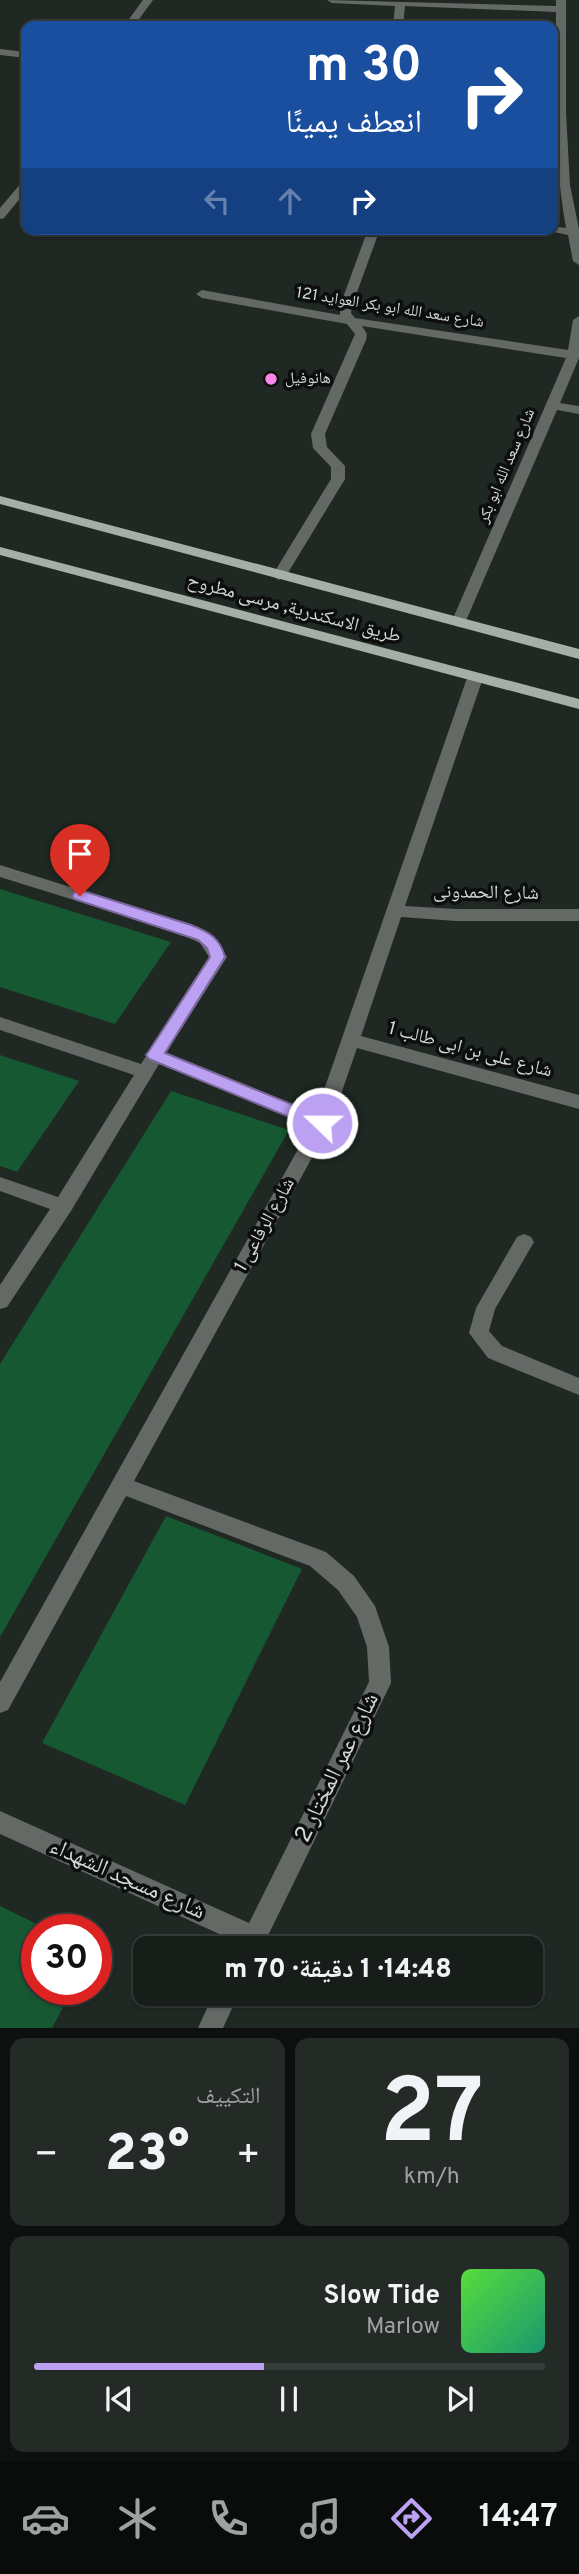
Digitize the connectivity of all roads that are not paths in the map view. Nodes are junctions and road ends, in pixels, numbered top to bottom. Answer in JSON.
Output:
{"nodes":[{"id":1,"x":148,"y":0,"type":"edge"},
{"id":2,"x":332,"y":0,"type":"edge"},
{"id":3,"x":401,"y":2,"type":"edge"},
{"id":4,"x":561,"y":4,"type":"edge"},
{"id":5,"x":133,"y":21,"type":"edge"},
{"id":6,"x":399,"y":21,"type":"edge"},
{"id":7,"x":0,"y":52,"type":"edge"},
{"id":8,"x":21,"y":54,"type":"edge"},
{"id":9,"x":21,"y":190,"type":"edge"},
{"id":10,"x":0,"y":215,"type":"edge"},
{"id":11,"x":558,"y":231,"type":"edge"},
{"id":12,"x":577,"y":233,"type":"edge"},
{"id":13,"x":372,"y":235,"type":"edge"},
{"id":14,"x":579,"y":261,"type":"edge"},
{"id":15,"x":202,"y":294,"type":"dead end"},
{"id":16,"x":579,"y":320,"type":"edge"},
{"id":17,"x":351,"y":321,"type":"junction"},
{"id":18,"x":574,"y":355,"type":"junction"},
{"id":19,"x":552,"y":405,"type":"junction"},
{"id":20,"x":579,"y":410,"type":"edge"},
{"id":21,"x":0,"y":500,"type":"edge"},
{"id":22,"x":0,"y":551,"type":"edge"},
{"id":23,"x":279,"y":576,"type":"junction"},
{"id":24,"x":458,"y":623,"type":"junction"},
{"id":25,"x":579,"y":654,"type":"edge"},
{"id":26,"x":475,"y":678,"type":"junction"},
{"id":27,"x":579,"y":704,"type":"edge"},
{"id":28,"x":0,"y":871,"type":"edge"},
{"id":29,"x":393,"y":911,"type":"junction"},
{"id":30,"x":579,"y":915,"type":"edge"},
{"id":31,"x":0,"y":1023,"type":"edge"},
{"id":32,"x":349,"y":1038,"type":"junction"},
{"id":33,"x":155,"y":1055,"type":"junction"},
{"id":34,"x":144,"y":1072,"type":"junction"},
{"id":35,"x":579,"y":1102,"type":"edge"},
{"id":36,"x":322,"y":1123,"type":"junction"},
{"id":37,"x":0,"y":1184,"type":"edge"},
{"id":38,"x":64,"y":1206,"type":"junction"},
{"id":39,"x":524,"y":1242,"type":"dead end"},
{"id":40,"x":0,"y":1301,"type":"edge"},
{"id":41,"x":579,"y":1387,"type":"edge"},
{"id":42,"x":120,"y":1485,"type":"junction"},
{"id":43,"x":0,"y":1703,"type":"edge"},
{"id":44,"x":0,"y":1822,"type":"edge"},
{"id":45,"x":237,"y":1936,"type":"edge"},
{"id":46,"x":255,"y":1936,"type":"edge"},
{"id":47,"x":220,"y":2006,"type":"edge"},
{"id":48,"x":209,"y":2028,"type":"edge"}],
"edges":[{"from":1,"to":5,"type":"street"},
{"from":2,"to":3,"type":"street"},
{"from":3,"to":4,"type":"street"},
{"from":3,"to":6,"type":"street"},
{"from":4,"to":12,"type":"street"},
{"from":7,"to":8,"type":"street"},
{"from":9,"to":10,"type":"street"},
{"from":11,"to":12,"type":"street"},
{"from":12,"to":14,"type":"street"},
{"from":13,"to":17,"type":"street"},
{"from":15,"to":17,"type":"street","name":"شارع سعد الله ابو بكر العوايد 121"},
{"from":16,"to":18,"type":"street","name":"شارع سعد الله ابو بكر"},
{"from":17,"to":18,"type":"street","name":"شارع سعد الله ابو بكر العوايد 121"},
{"from":17,"to":23,"type":"street"},
{"from":18,"to":19,"type":"street","name":"شارع سعد الله ابو بكر"},
{"from":19,"to":20,"type":"street"},
{"from":19,"to":24,"type":"street","name":"شارع سعد الله ابو بكر"},
{"from":21,"to":23,"type":"main road","name":"طريق الاسكندرية, مرسى مطروح"},
{"from":22,"to":26,"type":"main road","name":"طريق الاسكندرية, مرسى مطروح"},
{"from":23,"to":24,"type":"main road","name":"طريق الاسكندرية, مرسى مطروح"},
{"from":24,"to":25,"type":"main road","name":"طريق الاسكندرية, مرسى مطروح"},
{"from":26,"to":27,"type":"main road","name":"طريق الاسكندرية, مرسى مطروح"},
{"from":26,"to":29,"type":"street","name":"شارع الرفاعى 1"},
{"from":28,"to":33,"type":"street"},
{"from":29,"to":30,"type":"street","name":"شارع الحمدونى"},
{"from":29,"to":32,"type":"street","name":"شارع الرفاعى 1"},
{"from":31,"to":34,"type":"street"},
{"from":32,"to":35,"type":"street","name":"شارع على بن ابى طالب 1"},
{"from":32,"to":36,"type":"street","name":"شارع الرفاعى 1"},
{"from":33,"to":34,"type":"street"},
{"from":33,"to":36,"type":"street"},
{"from":34,"to":38,"type":"street"},
{"from":36,"to":42,"type":"street","name":"شارع الرفاعى 1"},
{"from":37,"to":38,"type":"street"},
{"from":38,"to":40,"type":"street"},
{"from":39,"to":41,"type":"street"},
{"from":42,"to":43,"type":"street","name":"شارع الرفاعى 1"},
{"from":42,"to":46,"type":"street","name":"شارع عمر المختار 2"},
{"from":44,"to":45,"type":"street","name":"شارع مسجد الشهداء"},
{"from":47,"to":48,"type":"street"}]}
